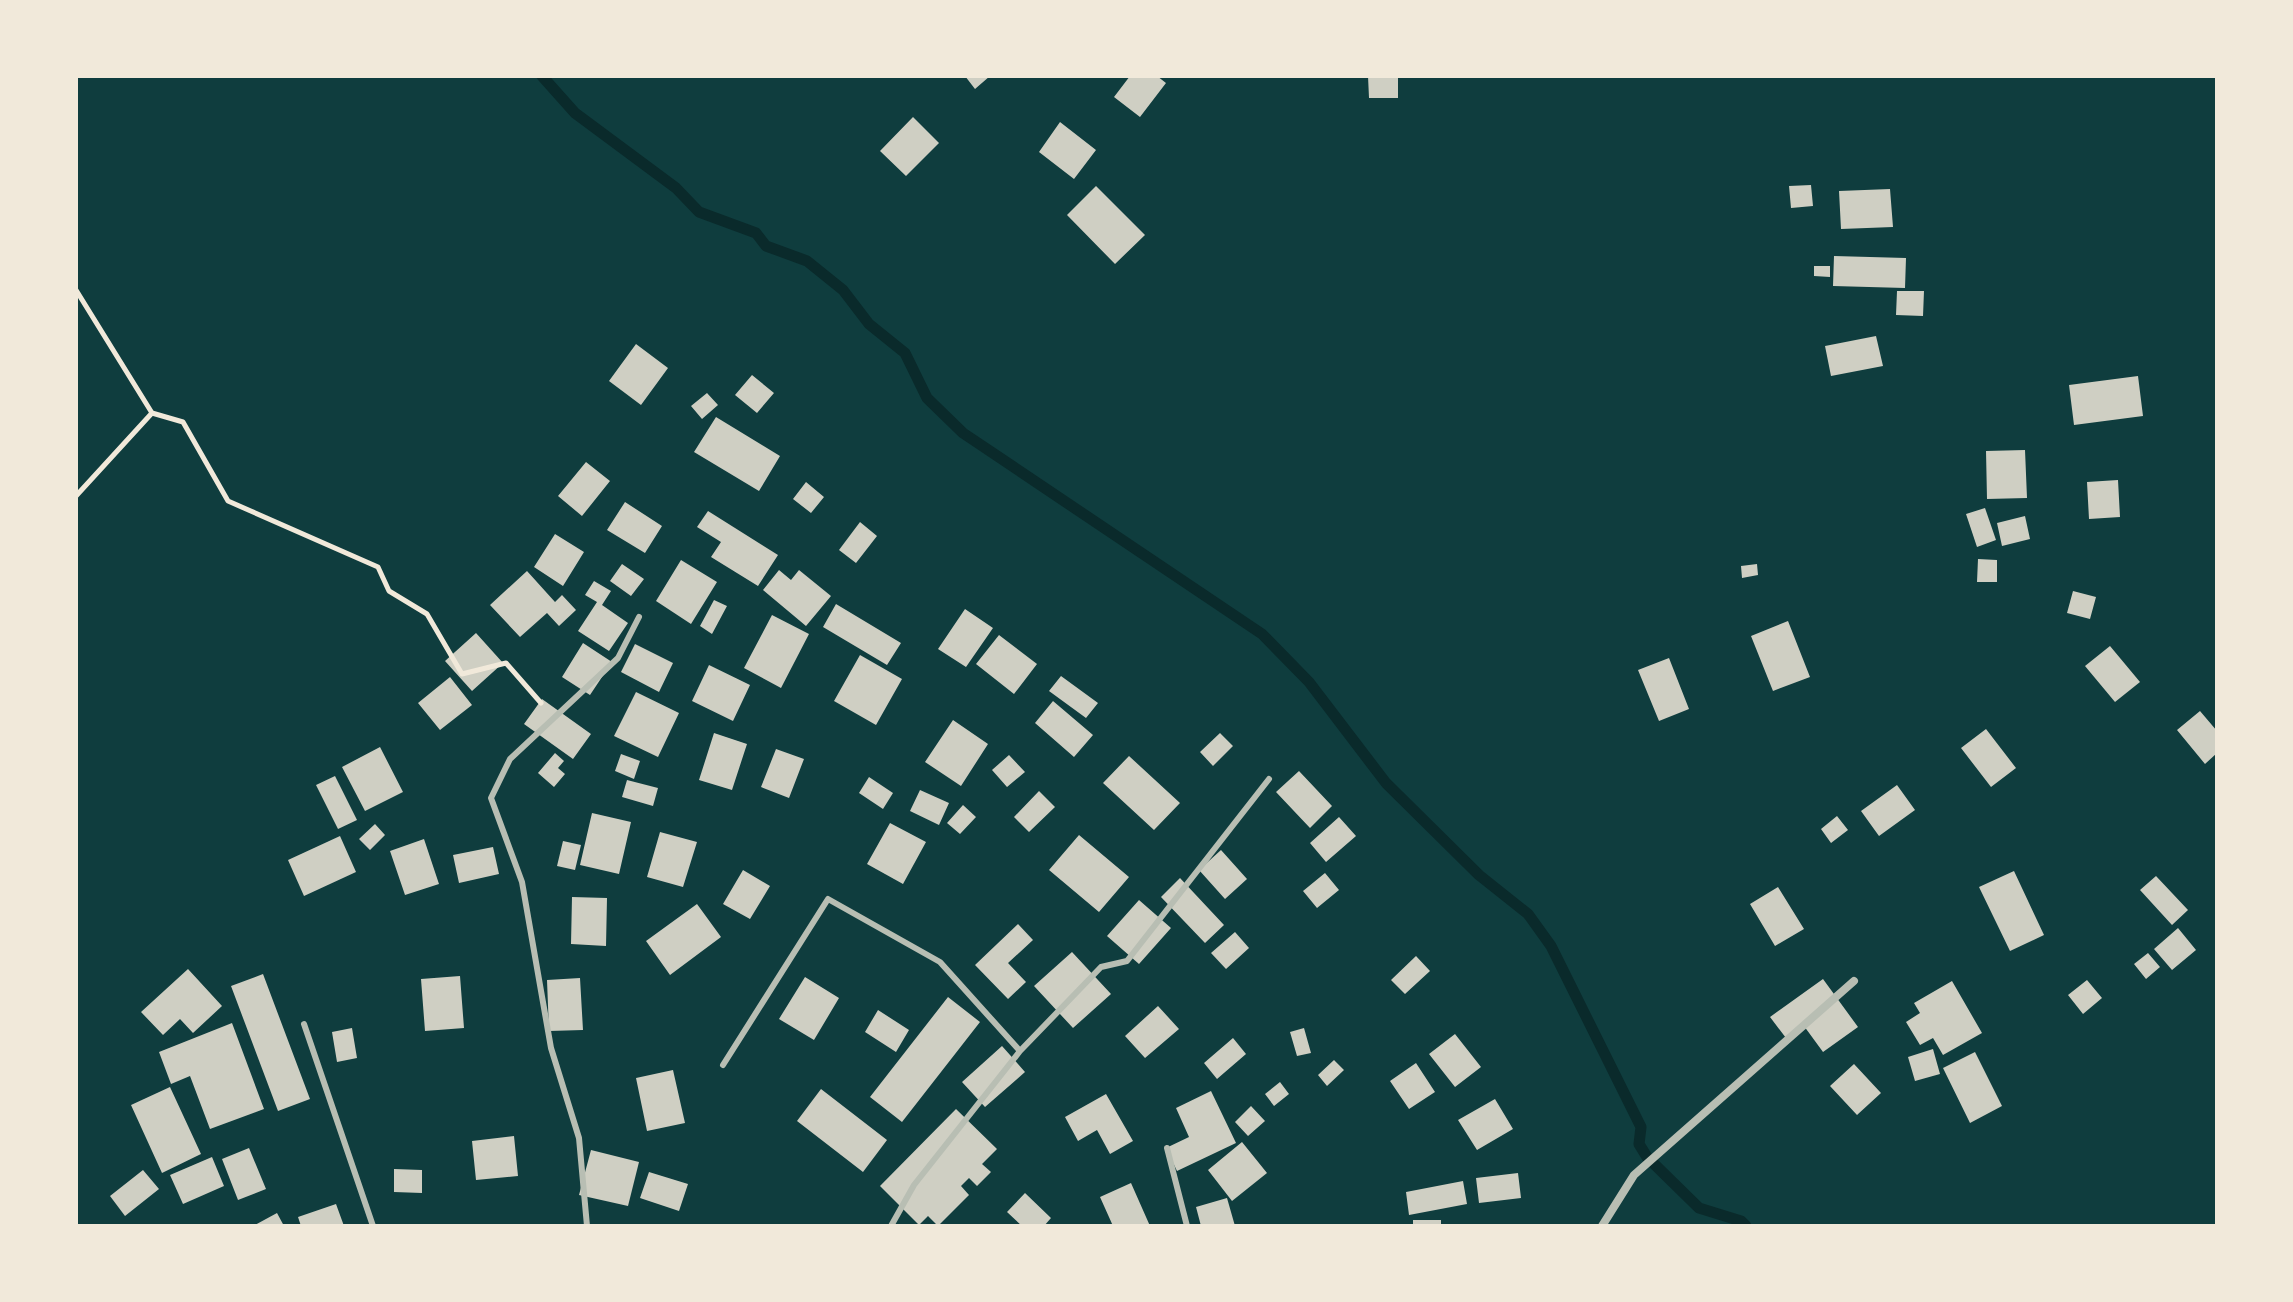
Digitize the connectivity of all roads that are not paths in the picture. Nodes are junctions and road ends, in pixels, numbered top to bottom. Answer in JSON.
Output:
{"nodes":[{"id":1,"x":639,"y":617,"type":"dead end"},
{"id":2,"x":1269,"y":779,"type":"dead end"},
{"id":3,"x":1854,"y":981,"type":"dead end"},
{"id":4,"x":304,"y":1024,"type":"dead end"},
{"id":5,"x":1020,"y":1051,"type":"junction"},
{"id":6,"x":723,"y":1065,"type":"dead end"},
{"id":7,"x":1167,"y":1148,"type":"dead end"},
{"id":8,"x":373,"y":1226,"type":"edge"},
{"id":9,"x":587,"y":1226,"type":"edge"},
{"id":10,"x":891,"y":1226,"type":"edge"},
{"id":11,"x":1187,"y":1226,"type":"edge"},
{"id":12,"x":1602,"y":1226,"type":"edge"}],
"edges":[{"from":1,"to":9,"type":"lane"},
{"from":2,"to":5,"type":"lane"},
{"from":3,"to":12,"type":"street"},
{"from":4,"to":8,"type":"lane"},
{"from":5,"to":6,"type":"lane"},
{"from":5,"to":10,"type":"lane"},
{"from":7,"to":11,"type":"lane"}]}
